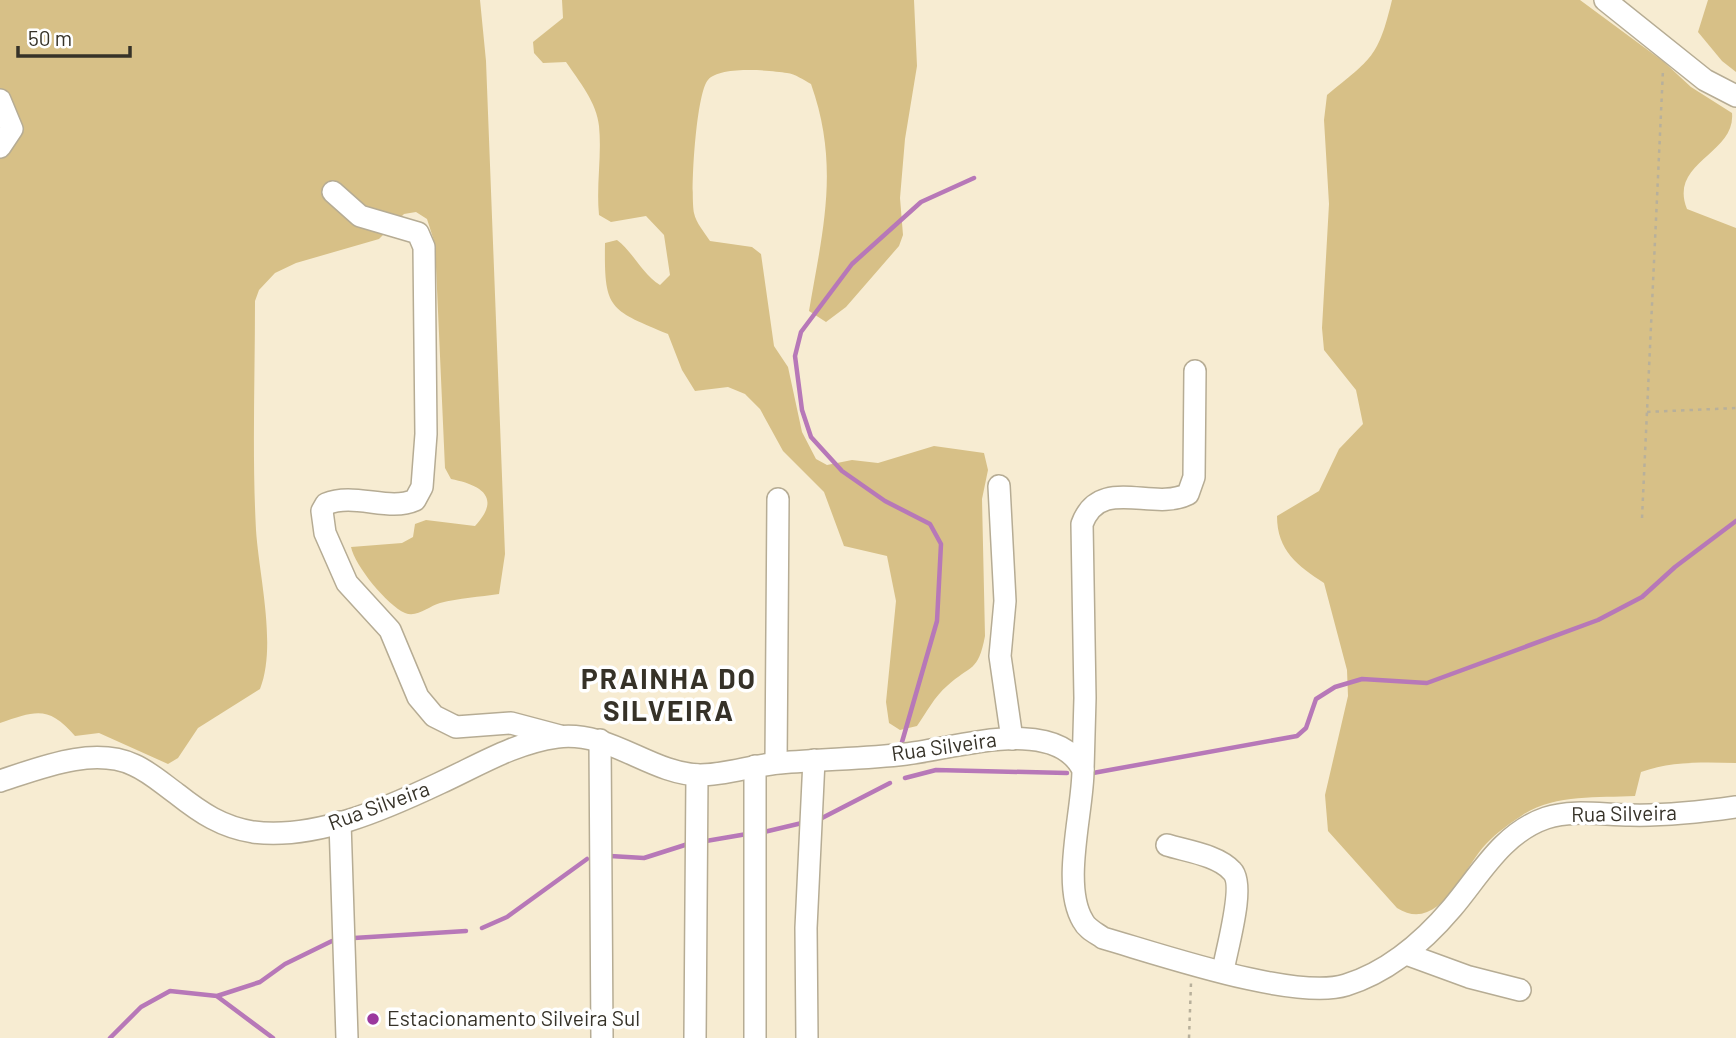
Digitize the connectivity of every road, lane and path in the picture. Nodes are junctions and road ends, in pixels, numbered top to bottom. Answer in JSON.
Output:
{"nodes":[{"id":1,"x":1605,"y":0,"type":"edge"},
{"id":2,"x":1664,"y":49,"type":"junction"},
{"id":3,"x":1736,"y":96,"type":"edge"},
{"id":4,"x":0,"y":100,"type":"edge"},
{"id":5,"x":0,"y":147,"type":"edge"},
{"id":6,"x":333,"y":192,"type":"dead end"},
{"id":7,"x":1195,"y":371,"type":"dead end"},
{"id":8,"x":1736,"y":408,"type":"edge"},
{"id":9,"x":1647,"y":412,"type":"junction"},
{"id":10,"x":999,"y":486,"type":"dead end"},
{"id":11,"x":778,"y":499,"type":"dead end"},
{"id":12,"x":1642,"y":518,"type":"dead end"},
{"id":13,"x":560,"y":736,"type":"junction"},
{"id":14,"x":1012,"y":739,"type":"junction"},
{"id":15,"x":600,"y":740,"type":"junction"},
{"id":16,"x":814,"y":760,"type":"junction"},
{"id":17,"x":776,"y":763,"type":"junction"},
{"id":18,"x":755,"y":766,"type":"junction"},
{"id":19,"x":1083,"y":770,"type":"junction"},
{"id":20,"x":697,"y":775,"type":"junction"},
{"id":21,"x":0,"y":781,"type":"edge"},
{"id":22,"x":1736,"y":807,"type":"edge"},
{"id":23,"x":340,"y":822,"type":"junction"},
{"id":24,"x":1167,"y":845,"type":"dead end"},
{"id":25,"x":1406,"y":954,"type":"junction"},
{"id":26,"x":1191,"y":962,"type":"junction"},
{"id":27,"x":1223,"y":971,"type":"junction"},
{"id":28,"x":1520,"y":990,"type":"dead end"},
{"id":29,"x":347,"y":1038,"type":"edge"},
{"id":30,"x":602,"y":1038,"type":"edge"},
{"id":31,"x":695,"y":1038,"type":"edge"},
{"id":32,"x":755,"y":1038,"type":"edge"},
{"id":33,"x":807,"y":1038,"type":"edge"},
{"id":34,"x":1189,"y":1038,"type":"edge"}],
"edges":[{"from":1,"to":2,"type":"street"},
{"from":2,"to":3,"type":"street"},
{"from":2,"to":9,"type":"path"},
{"from":4,"to":5,"type":"street"},
{"from":6,"to":13,"type":"street"},
{"from":7,"to":19,"type":"street"},
{"from":8,"to":9,"type":"path"},
{"from":9,"to":12,"type":"path"},
{"from":10,"to":14,"type":"street"},
{"from":11,"to":17,"type":"street"},
{"from":13,"to":15,"type":"street","name":"Rua Silveira"},
{"from":13,"to":23,"type":"street","name":"Rua Silveira"},
{"from":14,"to":16,"type":"street","name":"Rua Silveira"},
{"from":14,"to":19,"type":"street","name":"Rua Silveira"},
{"from":15,"to":20,"type":"street","name":"Rua Silveira"},
{"from":15,"to":30,"type":"street"},
{"from":16,"to":17,"type":"street","name":"Rua Silveira"},
{"from":16,"to":33,"type":"street"},
{"from":17,"to":18,"type":"street","name":"Rua Silveira"},
{"from":18,"to":20,"type":"street","name":"Rua Silveira"},
{"from":18,"to":32,"type":"street"},
{"from":19,"to":26,"type":"street","name":"Rua Silveira"},
{"from":20,"to":31,"type":"street"},
{"from":21,"to":23,"type":"street","name":"Rua Silveira"},
{"from":22,"to":25,"type":"street","name":"Rua Silveira"},
{"from":23,"to":29,"type":"street"},
{"from":24,"to":27,"type":"street"},
{"from":25,"to":27,"type":"street","name":"Rua Silveira"},
{"from":25,"to":28,"type":"street"},
{"from":26,"to":27,"type":"street","name":"Rua Silveira"},
{"from":26,"to":34,"type":"path"}]}
